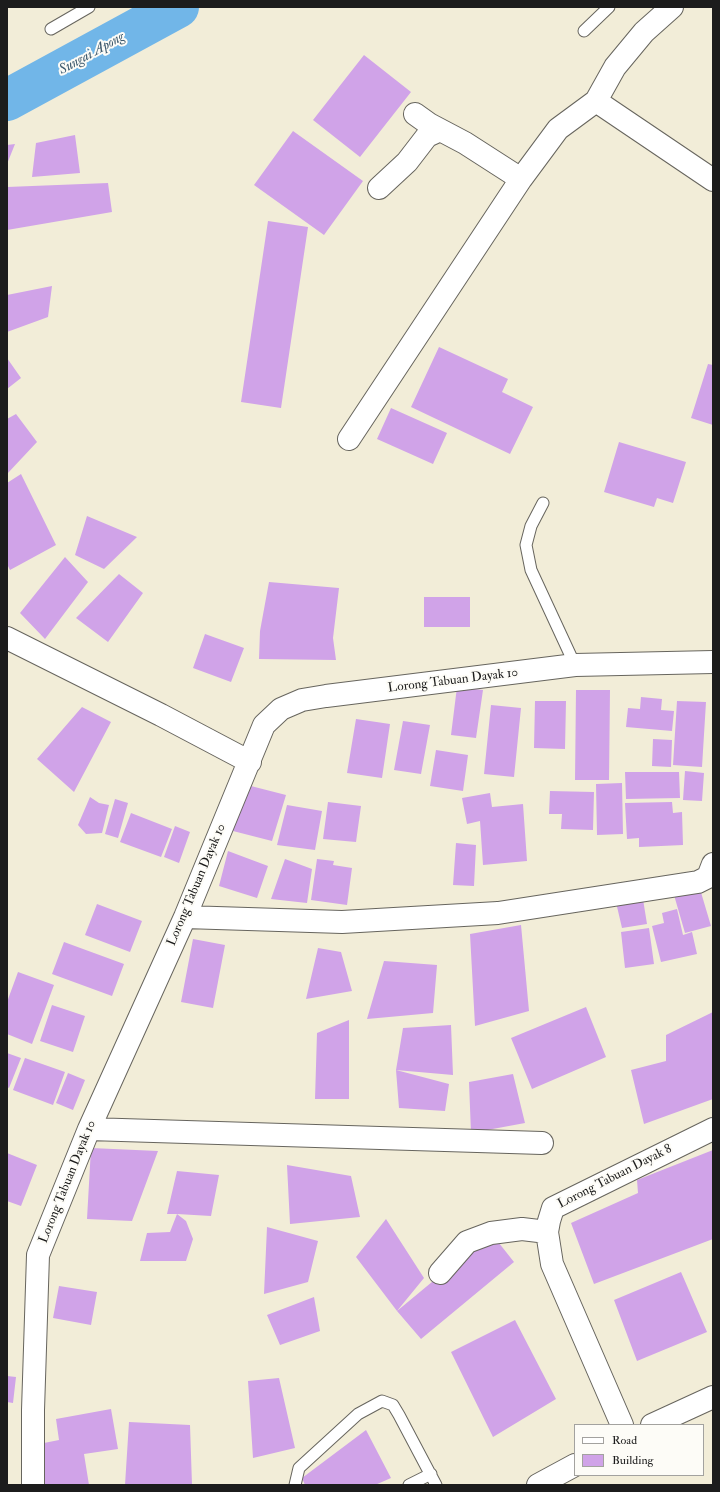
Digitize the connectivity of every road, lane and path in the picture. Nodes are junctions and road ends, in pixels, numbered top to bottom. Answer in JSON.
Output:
{"nodes":[{"id":1,"x":89,"y":7,"type":"edge"},
{"id":2,"x":609,"y":7,"type":"edge"},
{"id":3,"x":672,"y":7,"type":"edge"},
{"id":4,"x":51,"y":29,"type":"dead end"},
{"id":5,"x":584,"y":31,"type":"dead end"},
{"id":6,"x":596,"y":101,"type":"junction"},
{"id":7,"x":415,"y":114,"type":"dead end"},
{"id":8,"x":440,"y":130,"type":"junction"},
{"id":9,"x":521,"y":179,"type":"junction"},
{"id":10,"x":713,"y":180,"type":"edge"},
{"id":11,"x":379,"y":188,"type":"dead end"},
{"id":12,"x":349,"y":438,"type":"dead end"},
{"id":13,"x":543,"y":503,"type":"dead end"},
{"id":14,"x":7,"y":638,"type":"edge"},
{"id":15,"x":713,"y":662,"type":"edge"},
{"id":16,"x":575,"y":665,"type":"junction"},
{"id":17,"x":250,"y":762,"type":"junction"},
{"id":18,"x":713,"y":864,"type":"edge"},
{"id":19,"x":185,"y":917,"type":"junction"},
{"id":20,"x":89,"y":1129,"type":"junction"},
{"id":21,"x":713,"y":1129,"type":"edge"},
{"id":22,"x":542,"y":1143,"type":"dead end"},
{"id":23,"x":547,"y":1232,"type":"junction"},
{"id":24,"x":440,"y":1273,"type":"dead end"},
{"id":25,"x":713,"y":1397,"type":"edge"},
{"id":26,"x":622,"y":1424,"type":"edge"},
{"id":27,"x":654,"y":1424,"type":"edge"},
{"id":28,"x":574,"y":1466,"type":"edge"},
{"id":29,"x":431,"y":1474,"type":"junction"},
{"id":30,"x":33,"y":1485,"type":"edge"},
{"id":31,"x":295,"y":1485,"type":"edge"},
{"id":32,"x":409,"y":1485,"type":"edge"},
{"id":33,"x":436,"y":1485,"type":"edge"},
{"id":34,"x":538,"y":1485,"type":"edge"}],
"edges":[{"from":1,"to":4,"type":"lane"},
{"from":2,"to":5,"type":"lane"},
{"from":3,"to":6,"type":"street"},
{"from":6,"to":9,"type":"street"},
{"from":6,"to":10,"type":"street"},
{"from":7,"to":8,"type":"street"},
{"from":8,"to":9,"type":"street"},
{"from":8,"to":11,"type":"street"},
{"from":9,"to":12,"type":"street"},
{"from":13,"to":16,"type":"lane"},
{"from":14,"to":17,"type":"street"},
{"from":15,"to":16,"type":"street","name":"Lorong Tabuan Dayak 10"},
{"from":16,"to":17,"type":"street","name":"Lorong Tabuan Dayak 10"},
{"from":17,"to":19,"type":"street","name":"Lorong Tabuan Dayak 10"},
{"from":18,"to":19,"type":"street"},
{"from":19,"to":20,"type":"street","name":"Lorong Tabuan Dayak 10"},
{"from":20,"to":22,"type":"street"},
{"from":20,"to":30,"type":"street","name":"Lorong Tabuan Dayak 10"},
{"from":21,"to":23,"type":"street","name":"Lorong Tabuan Dayak 8"},
{"from":23,"to":24,"type":"street"},
{"from":23,"to":26,"type":"street","name":"Lorong Tabuan Dayak 8"},
{"from":25,"to":27,"type":"street"},
{"from":28,"to":34,"type":"street"},
{"from":29,"to":31,"type":"lane"},
{"from":29,"to":32,"type":"lane"},
{"from":29,"to":33,"type":"lane"}]}
